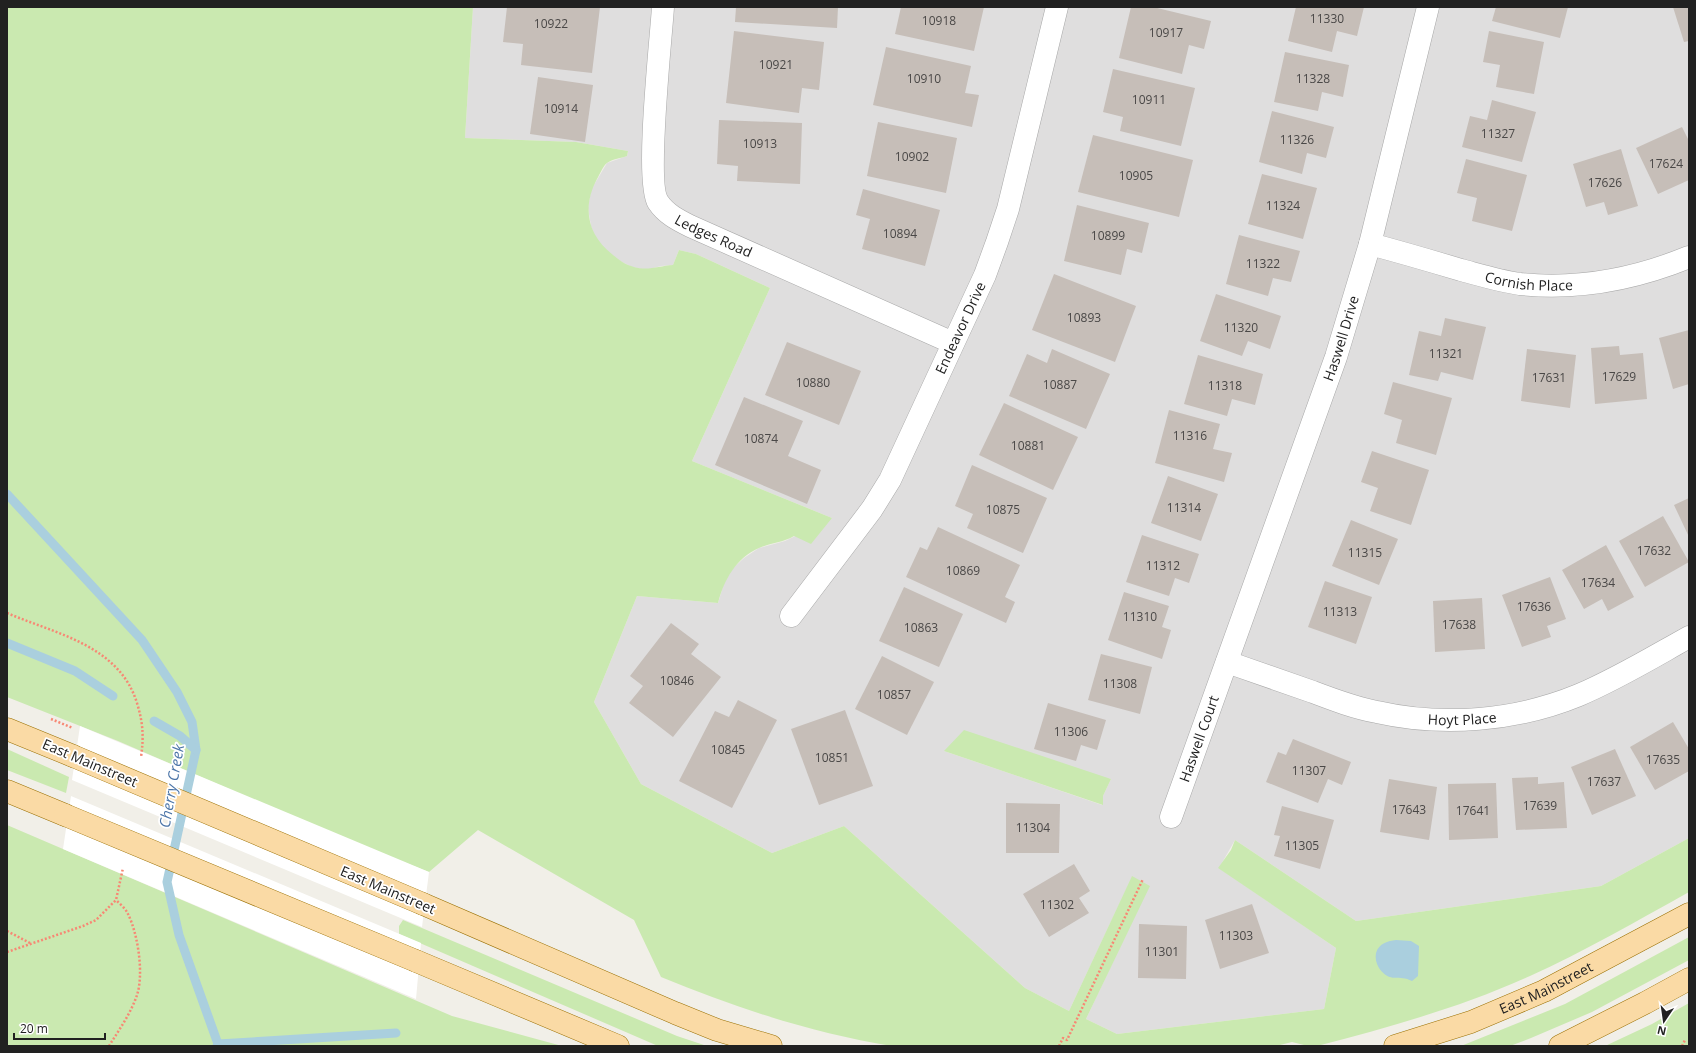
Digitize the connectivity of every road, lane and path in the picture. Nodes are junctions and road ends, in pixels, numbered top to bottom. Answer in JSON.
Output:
{"nodes":[{"id":1,"x":663,"y":7,"type":"edge"},
{"id":2,"x":1057,"y":7,"type":"edge"},
{"id":3,"x":1428,"y":7,"type":"edge"},
{"id":4,"x":1370,"y":244,"type":"junction"},
{"id":5,"x":1689,"y":257,"type":"edge"},
{"id":6,"x":953,"y":343,"type":"junction"},
{"id":7,"x":7,"y":612,"type":"edge"},
{"id":8,"x":791,"y":616,"type":"dead end"},
{"id":9,"x":70,"y":637,"type":"dead end"},
{"id":10,"x":1689,"y":637,"type":"edge"},
{"id":11,"x":1227,"y":662,"type":"junction"},
{"id":12,"x":7,"y":729,"type":"edge"},
{"id":13,"x":7,"y":791,"type":"edge"},
{"id":14,"x":1171,"y":817,"type":"dead end"},
{"id":15,"x":1143,"y":879,"type":"dead end"},
{"id":16,"x":116,"y":900,"type":"dead end"},
{"id":17,"x":1689,"y":914,"type":"edge"},
{"id":18,"x":7,"y":931,"type":"edge"},
{"id":19,"x":31,"y":943,"type":"dead end"},
{"id":20,"x":1689,"y":979,"type":"edge"},
{"id":21,"x":1685,"y":1040,"type":"dead end"},
{"id":22,"x":109,"y":1046,"type":"edge"},
{"id":23,"x":618,"y":1046,"type":"edge"},
{"id":24,"x":771,"y":1046,"type":"edge"},
{"id":25,"x":1059,"y":1046,"type":"edge"},
{"id":26,"x":1395,"y":1046,"type":"edge"},
{"id":27,"x":1560,"y":1046,"type":"edge"},
{"id":28,"x":1682,"y":1046,"type":"edge"}],
"edges":[{"from":1,"to":6,"type":"street","name":"Ledges Road"},
{"from":2,"to":6,"type":"street","name":"Endeavor Drive"},
{"from":3,"to":4,"type":"street","name":"Haswell Drive"},
{"from":4,"to":5,"type":"street","name":"Cornish Place"},
{"from":4,"to":11,"type":"street","name":"Haswell Drive"},
{"from":6,"to":8,"type":"street","name":"Endeavor Drive"},
{"from":7,"to":9,"type":"path"},
{"from":10,"to":11,"type":"street","name":"Hoyt Place"},
{"from":11,"to":14,"type":"street","name":"Haswell Court"},
{"from":12,"to":24,"type":"main road","name":"East Mainstreet","bridge":true},
{"from":13,"to":23,"type":"main road","bridge":true},
{"from":15,"to":25,"type":"path"},
{"from":16,"to":22,"type":"path"},
{"from":17,"to":26,"type":"main road","name":"East Mainstreet"},
{"from":18,"to":19,"type":"path"},
{"from":20,"to":27,"type":"main road"},
{"from":21,"to":28,"type":"path"}]}
